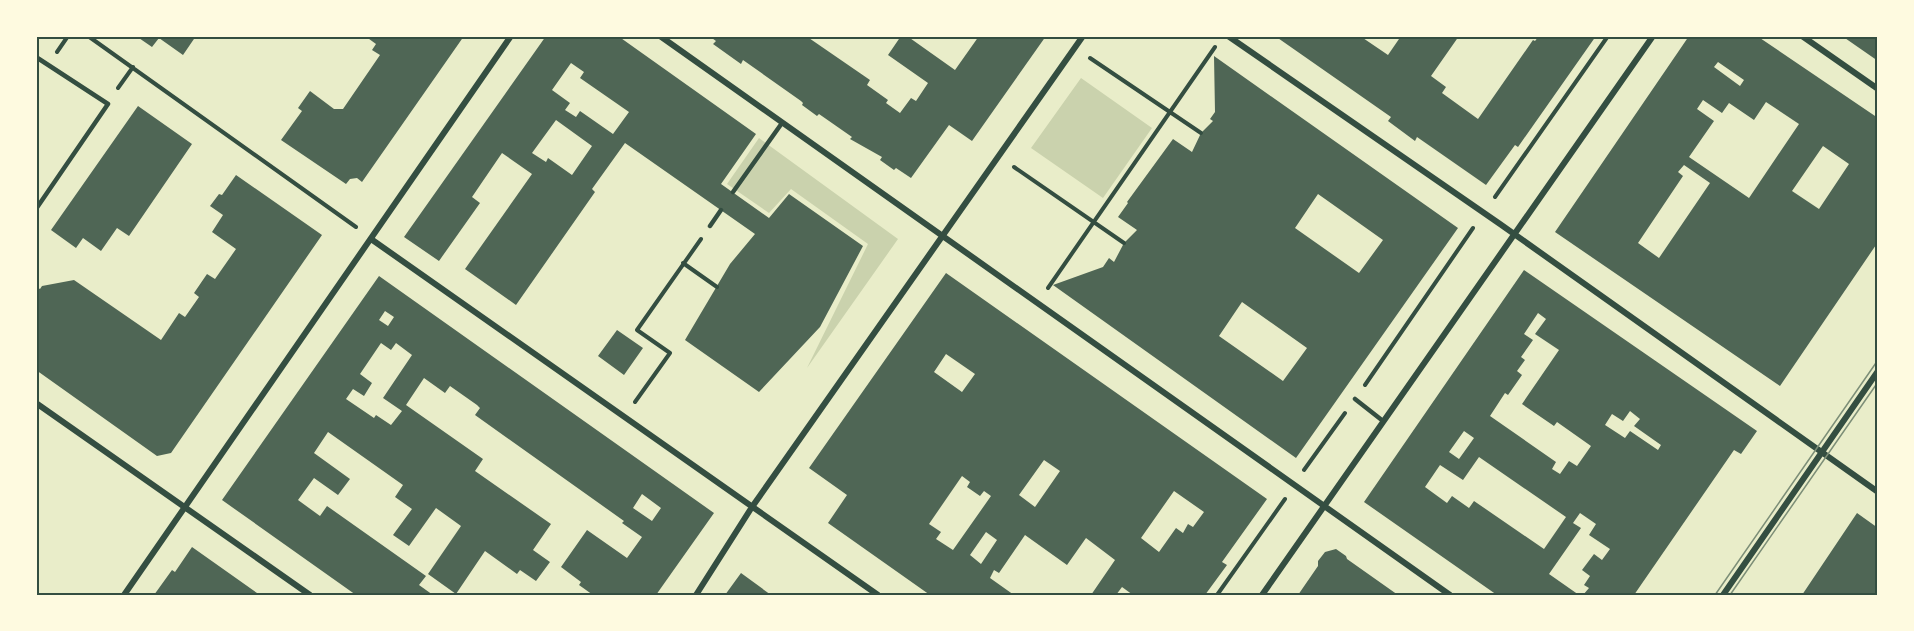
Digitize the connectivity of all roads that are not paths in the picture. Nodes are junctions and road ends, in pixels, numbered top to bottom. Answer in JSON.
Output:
{"nodes":[{"id":1,"x":511,"y":36,"type":"edge"},
{"id":2,"x":660,"y":36,"type":"edge"},
{"id":3,"x":1083,"y":36,"type":"edge"},
{"id":4,"x":1228,"y":36,"type":"edge"},
{"id":5,"x":1653,"y":36,"type":"edge"},
{"id":6,"x":1802,"y":36,"type":"edge"},
{"id":7,"x":36,"y":57,"type":"edge"},
{"id":8,"x":1878,"y":89,"type":"edge"},
{"id":9,"x":782,"y":123,"type":"junction"},
{"id":10,"x":733,"y":192,"type":"dead end"},
{"id":11,"x":36,"y":208,"type":"edge"},
{"id":12,"x":721,"y":210,"type":"dead end"},
{"id":13,"x":710,"y":226,"type":"dead end"},
{"id":14,"x":1514,"y":234,"type":"junction"},
{"id":15,"x":942,"y":237,"type":"junction"},
{"id":16,"x":371,"y":239,"type":"junction"},
{"id":17,"x":1878,"y":371,"type":"edge"},
{"id":18,"x":1355,"y":399,"type":"road end"},
{"id":19,"x":36,"y":403,"type":"edge"},
{"id":20,"x":1383,"y":421,"type":"junction"},
{"id":21,"x":1822,"y":452,"type":"junction"},
{"id":22,"x":1878,"y":492,"type":"edge"},
{"id":23,"x":1324,"y":506,"type":"junction"},
{"id":24,"x":186,"y":507,"type":"junction"},
{"id":25,"x":752,"y":507,"type":"junction"},
{"id":26,"x":124,"y":595,"type":"edge"},
{"id":27,"x":310,"y":595,"type":"edge"},
{"id":28,"x":696,"y":595,"type":"edge"},
{"id":29,"x":878,"y":595,"type":"edge"},
{"id":30,"x":1262,"y":595,"type":"edge"},
{"id":31,"x":1449,"y":595,"type":"edge"},
{"id":32,"x":1723,"y":595,"type":"edge"}],
"edges":[{"from":1,"to":16,"type":"street"},
{"from":2,"to":9,"type":"street"},
{"from":3,"to":15,"type":"street"},
{"from":4,"to":14,"type":"street"},
{"from":5,"to":14,"type":"street"},
{"from":6,"to":8,"type":"street"},
{"from":7,"to":11,"type":"lane"},
{"from":9,"to":10,"type":"lane"},
{"from":9,"to":15,"type":"street"},
{"from":12,"to":13,"type":"lane"},
{"from":14,"to":20,"type":"street"},
{"from":14,"to":21,"type":"street"},
{"from":15,"to":23,"type":"street"},
{"from":15,"to":25,"type":"street"},
{"from":16,"to":24,"type":"street"},
{"from":16,"to":25,"type":"street"},
{"from":17,"to":21,"type":"street"},
{"from":18,"to":20,"type":"lane"},
{"from":19,"to":24,"type":"street"},
{"from":20,"to":23,"type":"street"},
{"from":21,"to":22,"type":"street"},
{"from":21,"to":32,"type":"street"},
{"from":23,"to":30,"type":"street"},
{"from":23,"to":31,"type":"street"},
{"from":24,"to":26,"type":"street"},
{"from":24,"to":27,"type":"street"},
{"from":25,"to":28,"type":"street"},
{"from":25,"to":29,"type":"street"}]}
